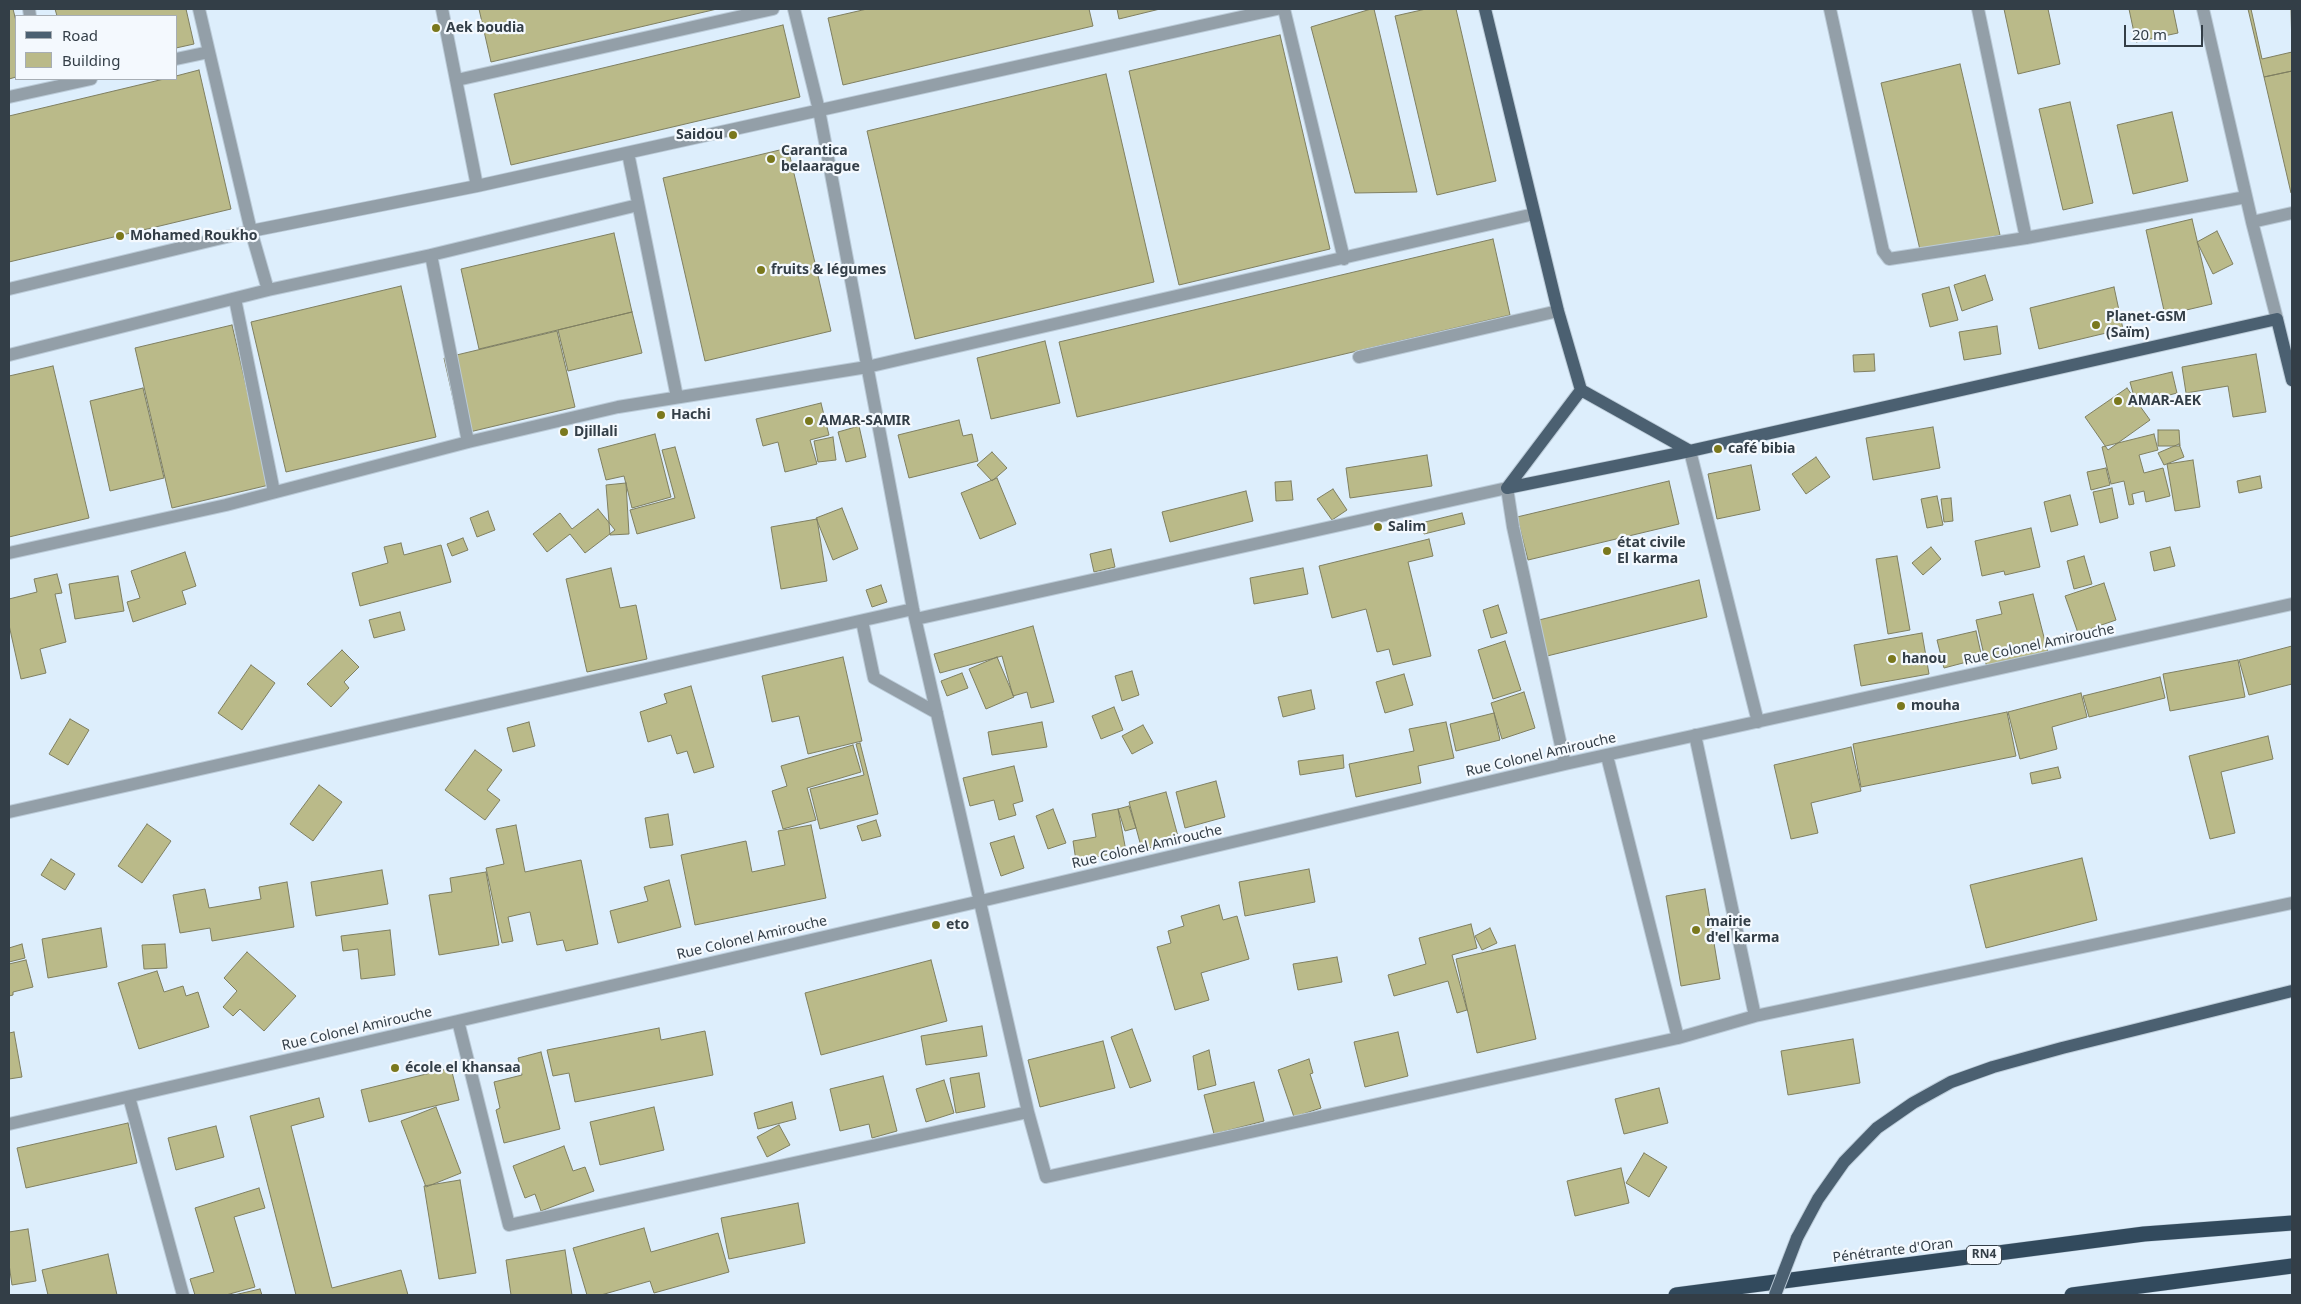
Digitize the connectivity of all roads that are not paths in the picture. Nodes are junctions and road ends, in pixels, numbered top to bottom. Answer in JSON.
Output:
{"nodes":[{"id":1,"x":199,"y":9,"type":"edge"},
{"id":2,"x":442,"y":9,"type":"edge"},
{"id":3,"x":773,"y":9,"type":"edge"},
{"id":4,"x":794,"y":9,"type":"edge"},
{"id":5,"x":1275,"y":9,"type":"edge"},
{"id":6,"x":1284,"y":9,"type":"edge"},
{"id":7,"x":1485,"y":9,"type":"edge"},
{"id":8,"x":1830,"y":9,"type":"edge"},
{"id":9,"x":1978,"y":9,"type":"edge"},
{"id":10,"x":2203,"y":9,"type":"edge"},
{"id":11,"x":209,"y":52,"type":"junction"},
{"id":12,"x":178,"y":59,"type":"edge"},
{"id":13,"x":82,"y":80,"type":"edge"},
{"id":14,"x":457,"y":80,"type":"junction"},
{"id":15,"x":45,"y":84,"type":"edge"},
{"id":16,"x":9,"y":98,"type":"edge"},
{"id":17,"x":819,"y":110,"type":"junction"},
{"id":18,"x":628,"y":153,"type":"junction"},
{"id":19,"x":477,"y":186,"type":"junction"},
{"id":20,"x":2246,"y":197,"type":"junction"},
{"id":21,"x":638,"y":205,"type":"junction"},
{"id":22,"x":2292,"y":213,"type":"edge"},
{"id":23,"x":1534,"y":214,"type":"junction"},
{"id":24,"x":2252,"y":222,"type":"junction"},
{"id":25,"x":251,"y":231,"type":"junction"},
{"id":26,"x":2026,"y":238,"type":"junction"},
{"id":27,"x":431,"y":255,"type":"junction"},
{"id":28,"x":1344,"y":259,"type":"junction"},
{"id":29,"x":9,"y":289,"type":"edge"},
{"id":30,"x":268,"y":290,"type":"junction"},
{"id":31,"x":234,"y":298,"type":"junction"},
{"id":32,"x":1558,"y":311,"type":"junction"},
{"id":33,"x":2277,"y":319,"type":"junction"},
{"id":34,"x":9,"y":355,"type":"edge"},
{"id":35,"x":1359,"y":357,"type":"dead end"},
{"id":36,"x":867,"y":367,"type":"junction"},
{"id":37,"x":2292,"y":380,"type":"edge"},
{"id":38,"x":1581,"y":390,"type":"junction"},
{"id":39,"x":677,"y":397,"type":"junction"},
{"id":40,"x":468,"y":442,"type":"junction"},
{"id":41,"x":1690,"y":450,"type":"junction"},
{"id":42,"x":1507,"y":488,"type":"junction"},
{"id":43,"x":274,"y":492,"type":"junction"},
{"id":44,"x":9,"y":553,"type":"edge"},
{"id":45,"x":2292,"y":604,"type":"edge"},
{"id":46,"x":914,"y":614,"type":"junction"},
{"id":47,"x":862,"y":621,"type":"junction"},
{"id":48,"x":937,"y":713,"type":"junction"},
{"id":49,"x":1758,"y":722,"type":"junction"},
{"id":50,"x":1695,"y":735,"type":"junction"},
{"id":51,"x":1607,"y":756,"type":"junction"},
{"id":52,"x":1565,"y":764,"type":"junction"},
{"id":53,"x":9,"y":812,"type":"edge"},
{"id":54,"x":980,"y":902,"type":"junction"},
{"id":55,"x":2292,"y":903,"type":"edge"},
{"id":56,"x":2292,"y":991,"type":"edge"},
{"id":57,"x":1755,"y":1016,"type":"junction"},
{"id":58,"x":458,"y":1021,"type":"junction"},
{"id":59,"x":1678,"y":1038,"type":"junction"},
{"id":60,"x":129,"y":1097,"type":"junction"},
{"id":61,"x":1028,"y":1112,"type":"junction"},
{"id":62,"x":9,"y":1124,"type":"edge"},
{"id":63,"x":2292,"y":1223,"type":"edge"},
{"id":64,"x":2292,"y":1266,"type":"edge"},
{"id":65,"x":183,"y":1295,"type":"edge"},
{"id":66,"x":1676,"y":1295,"type":"edge"},
{"id":67,"x":1774,"y":1295,"type":"edge"},
{"id":68,"x":2072,"y":1295,"type":"edge"}],
"edges":[{"from":1,"to":11,"type":"street"},
{"from":2,"to":14,"type":"street"},
{"from":3,"to":14,"type":"street"},
{"from":4,"to":17,"type":"street"},
{"from":5,"to":17,"type":"street"},
{"from":6,"to":28,"type":"street"},
{"from":7,"to":23,"type":"main road"},
{"from":8,"to":26,"type":"street"},
{"from":9,"to":26,"type":"street"},
{"from":10,"to":20,"type":"street"},
{"from":11,"to":12,"type":"street"},
{"from":11,"to":25,"type":"street"},
{"from":13,"to":15,"type":"street"},
{"from":14,"to":19,"type":"street"},
{"from":15,"to":16,"type":"street"},
{"from":17,"to":18,"type":"street"},
{"from":17,"to":36,"type":"street"},
{"from":18,"to":19,"type":"street"},
{"from":18,"to":21,"type":"street"},
{"from":19,"to":25,"type":"street"},
{"from":20,"to":24,"type":"street"},
{"from":20,"to":26,"type":"street"},
{"from":21,"to":27,"type":"street"},
{"from":21,"to":39,"type":"street"},
{"from":22,"to":24,"type":"street"},
{"from":23,"to":28,"type":"street"},
{"from":23,"to":32,"type":"main road"},
{"from":24,"to":33,"type":"street"},
{"from":25,"to":29,"type":"street"},
{"from":25,"to":30,"type":"street"},
{"from":27,"to":30,"type":"street"},
{"from":27,"to":40,"type":"street"},
{"from":28,"to":36,"type":"street"},
{"from":30,"to":31,"type":"street"},
{"from":31,"to":34,"type":"street"},
{"from":31,"to":43,"type":"street"},
{"from":32,"to":35,"type":"street"},
{"from":32,"to":38,"type":"main road"},
{"from":33,"to":37,"type":"main road"},
{"from":33,"to":41,"type":"main road"},
{"from":36,"to":39,"type":"street"},
{"from":36,"to":46,"type":"street"},
{"from":38,"to":41,"type":"main road"},
{"from":38,"to":42,"type":"main road"},
{"from":39,"to":40,"type":"street"},
{"from":40,"to":43,"type":"street"},
{"from":41,"to":42,"type":"main road"},
{"from":41,"to":49,"type":"street"},
{"from":42,"to":46,"type":"street"},
{"from":42,"to":52,"type":"street"},
{"from":43,"to":44,"type":"street"},
{"from":45,"to":49,"type":"street","name":"Rue Colonel Amirouche"},
{"from":46,"to":47,"type":"street"},
{"from":46,"to":48,"type":"street"},
{"from":47,"to":48,"type":"street"},
{"from":47,"to":53,"type":"street"},
{"from":48,"to":54,"type":"street"},
{"from":49,"to":50,"type":"street","name":"Rue Colonel Amirouche"},
{"from":50,"to":51,"type":"street","name":"Rue Colonel Amirouche"},
{"from":50,"to":57,"type":"street"},
{"from":51,"to":52,"type":"street","name":"Rue Colonel Amirouche"},
{"from":51,"to":59,"type":"street"},
{"from":52,"to":54,"type":"street","name":"Rue Colonel Amirouche"},
{"from":54,"to":58,"type":"street","name":"Rue Colonel Amirouche"},
{"from":54,"to":61,"type":"street"},
{"from":55,"to":57,"type":"street"},
{"from":56,"to":67,"type":"main road","bridge":true},
{"from":57,"to":59,"type":"street"},
{"from":58,"to":60,"type":"street","name":"Rue Colonel Amirouche"},
{"from":58,"to":61,"type":"street"},
{"from":59,"to":61,"type":"street"},
{"from":60,"to":62,"type":"street","name":"Rue Colonel Amirouche"},
{"from":60,"to":65,"type":"street"},
{"from":63,"to":66,"type":"highway","name":"Pénétrante d'Oran","number":"RN4"},
{"from":64,"to":68,"type":"highway"}]}
